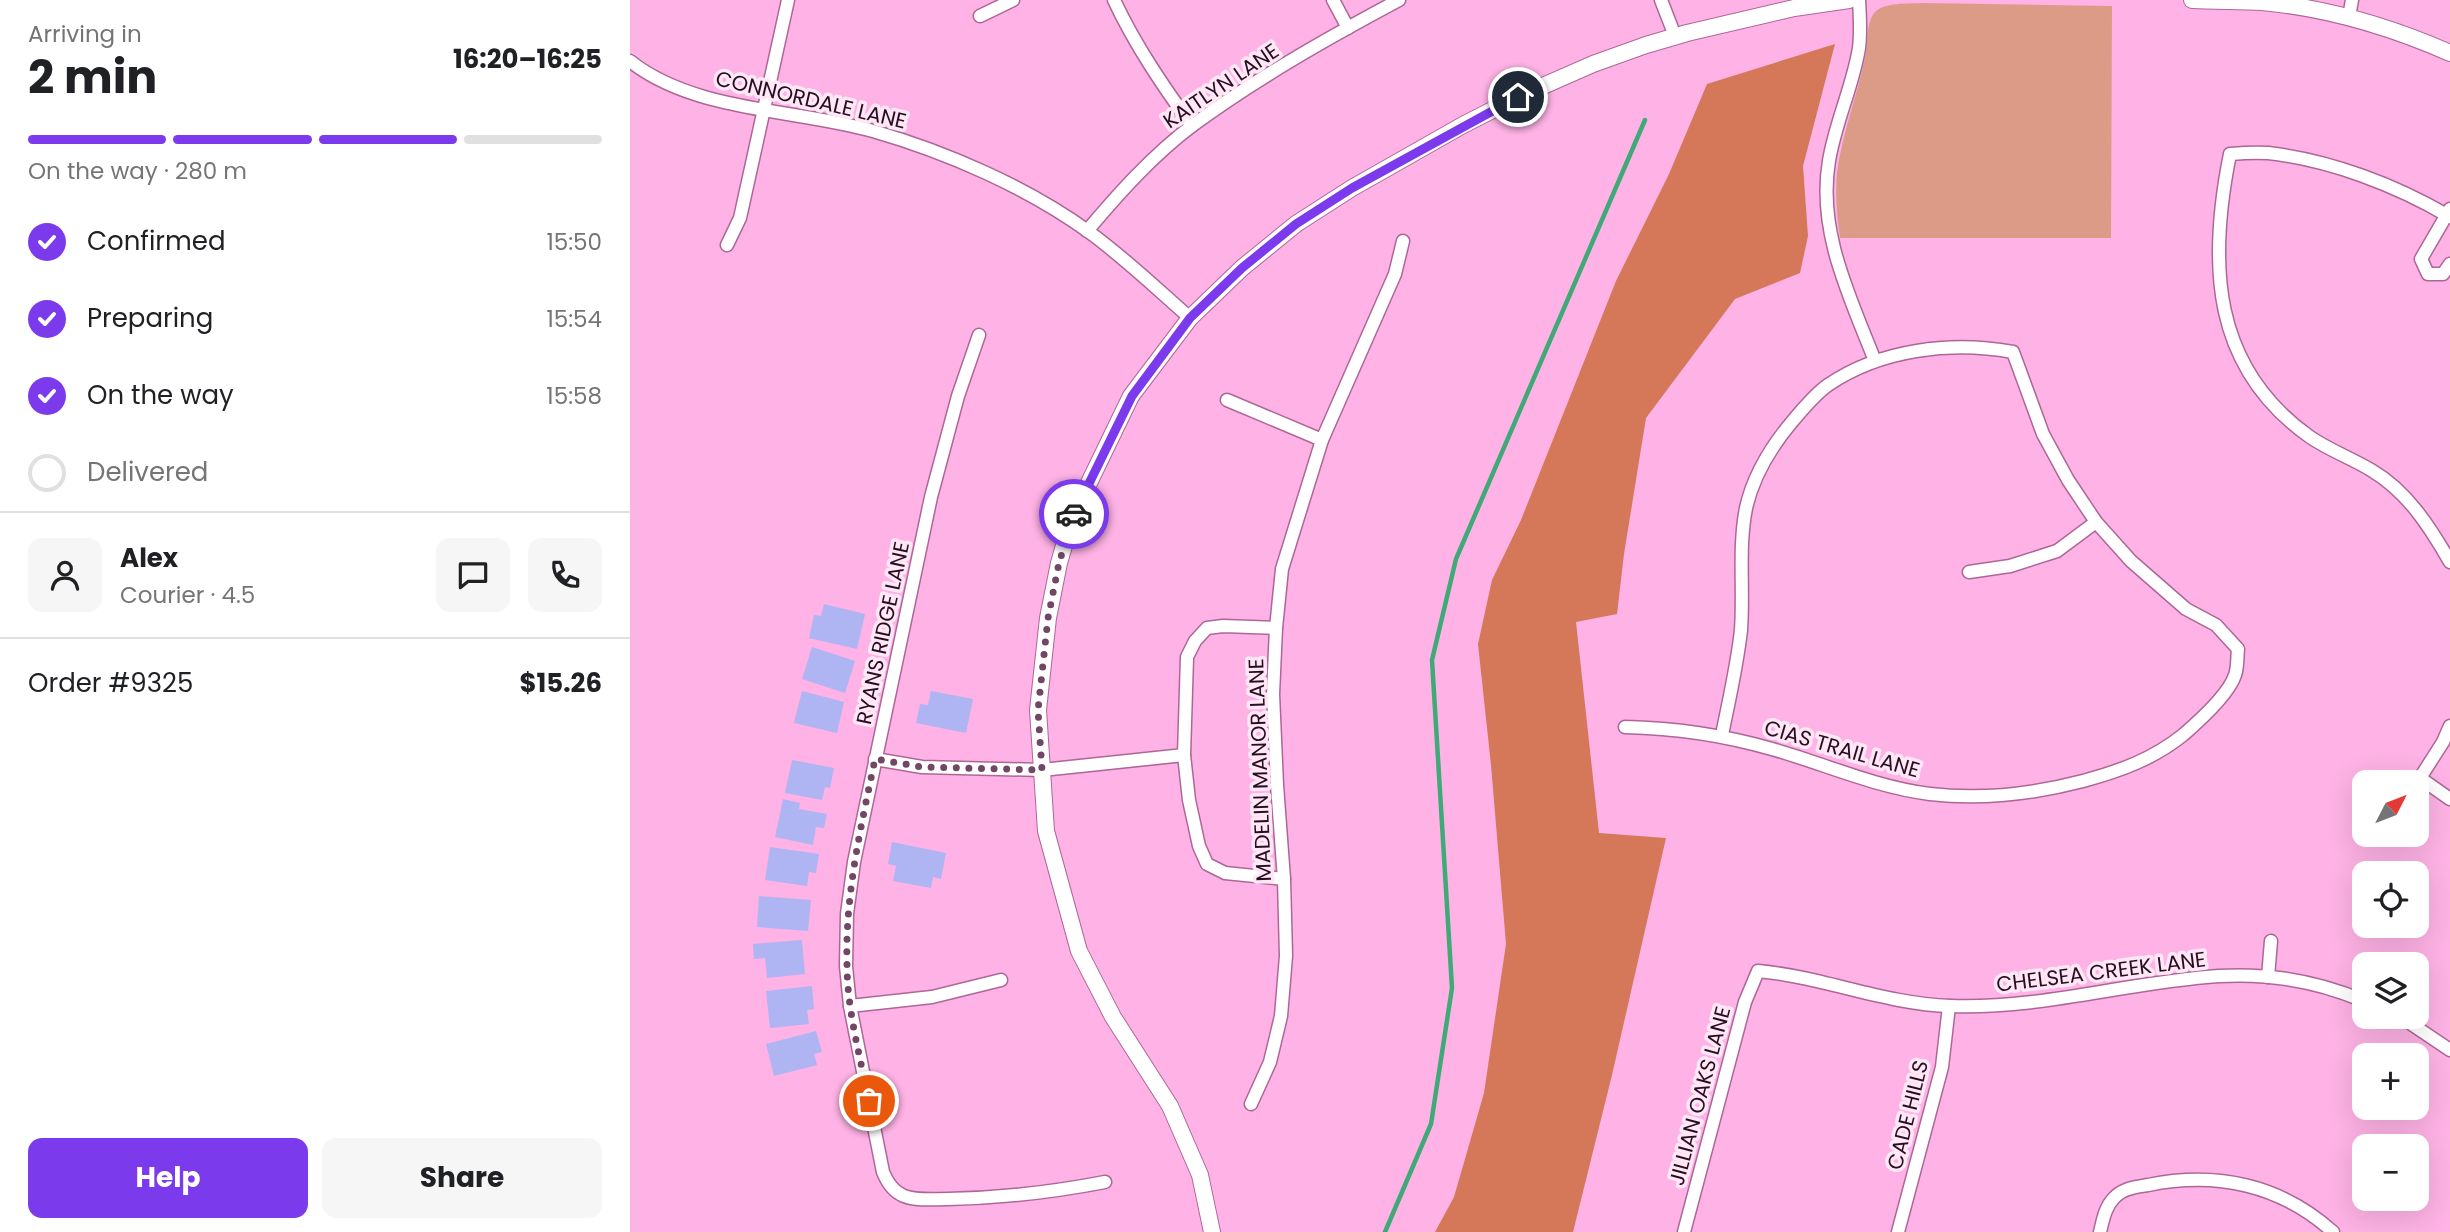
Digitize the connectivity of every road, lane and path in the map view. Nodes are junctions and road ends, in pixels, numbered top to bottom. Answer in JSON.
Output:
{"nodes":[{"id":1,"x":788,"y":0,"type":"edge"},
{"id":2,"x":1013,"y":0,"type":"edge"},
{"id":3,"x":1114,"y":0,"type":"edge"},
{"id":4,"x":1333,"y":0,"type":"edge"},
{"id":5,"x":1399,"y":0,"type":"edge"},
{"id":6,"x":1661,"y":0,"type":"edge"},
{"id":7,"x":1849,"y":0,"type":"edge"},
{"id":8,"x":1859,"y":0,"type":"edge"},
{"id":9,"x":2192,"y":0,"type":"edge"},
{"id":10,"x":2350,"y":8,"type":"edge"},
{"id":11,"x":980,"y":16,"type":"dead end"},
{"id":12,"x":1348,"y":28,"type":"junction"},
{"id":13,"x":1675,"y":36,"type":"junction"},
{"id":14,"x":2450,"y":52,"type":"edge"},
{"id":15,"x":630,"y":61,"type":"edge"},
{"id":16,"x":765,"y":109,"type":"junction"},
{"id":17,"x":1192,"y":126,"type":"junction"},
{"id":18,"x":2449,"y":214,"type":"edge"},
{"id":19,"x":1087,"y":231,"type":"junction"},
{"id":20,"x":1403,"y":241,"type":"dead end"},
{"id":21,"x":727,"y":245,"type":"dead end"},
{"id":22,"x":2450,"y":264,"type":"edge"},
{"id":23,"x":1190,"y":318,"type":"junction"},
{"id":24,"x":979,"y":335,"type":"dead end"},
{"id":25,"x":1875,"y":361,"type":"junction"},
{"id":26,"x":1227,"y":400,"type":"dead end"},
{"id":27,"x":1322,"y":440,"type":"junction"},
{"id":28,"x":2096,"y":522,"type":"junction"},
{"id":29,"x":2450,"y":562,"type":"edge"},
{"id":30,"x":1969,"y":572,"type":"dead end"},
{"id":31,"x":1276,"y":628,"type":"junction"},
{"id":32,"x":2450,"y":726,"type":"edge"},
{"id":33,"x":1625,"y":727,"type":"dead end"},
{"id":34,"x":1722,"y":735,"type":"junction"},
{"id":35,"x":1184,"y":755,"type":"junction"},
{"id":36,"x":875,"y":759,"type":"junction"},
{"id":37,"x":1042,"y":770,"type":"junction"},
{"id":38,"x":2450,"y":799,"type":"edge"},
{"id":39,"x":1284,"y":878,"type":"junction"},
{"id":40,"x":2271,"y":941,"type":"dead end"},
{"id":41,"x":1758,"y":971,"type":"joint"},
{"id":42,"x":2268,"y":977,"type":"junction"},
{"id":43,"x":1001,"y":980,"type":"dead end"},
{"id":44,"x":2352,"y":997,"type":"edge"},
{"id":45,"x":850,"y":1006,"type":"junction"},
{"id":46,"x":1949,"y":1006,"type":"junction"},
{"id":47,"x":2419,"y":1029,"type":"edge"},
{"id":48,"x":2450,"y":1050,"type":"edge"},
{"id":49,"x":1251,"y":1104,"type":"dead end"},
{"id":50,"x":1105,"y":1182,"type":"dead end"},
{"id":51,"x":1212,"y":1232,"type":"edge"},
{"id":52,"x":1684,"y":1232,"type":"edge"},
{"id":53,"x":1898,"y":1232,"type":"edge"},
{"id":54,"x":2100,"y":1232,"type":"edge"},
{"id":55,"x":2333,"y":1232,"type":"edge"}],
"edges":[{"from":1,"to":16,"type":"street"},
{"from":2,"to":11,"type":"street"},
{"from":3,"to":17,"type":"street"},
{"from":4,"to":12,"type":"street"},
{"from":5,"to":12,"type":"street","name":"KAITLYN LANE"},
{"from":6,"to":13,"type":"street"},
{"from":7,"to":13,"type":"street"},
{"from":8,"to":25,"type":"street"},
{"from":9,"to":10,"type":"street"},
{"from":10,"to":14,"type":"street"},
{"from":12,"to":17,"type":"street","name":"KAITLYN LANE"},
{"from":13,"to":23,"type":"street"},
{"from":15,"to":16,"type":"street","name":"CONNORDALE LANE"},
{"from":16,"to":19,"type":"street","name":"CONNORDALE LANE"},
{"from":16,"to":21,"type":"street"},
{"from":17,"to":19,"type":"street","name":"KAITLYN LANE"},
{"from":18,"to":22,"type":"street"},
{"from":18,"to":29,"type":"street"},
{"from":19,"to":23,"type":"street","name":"CONNORDALE LANE"},
{"from":20,"to":27,"type":"street","name":"MADELIN MANOR LANE"},
{"from":23,"to":37,"type":"street"},
{"from":24,"to":36,"type":"street","name":"RYANS RIDGE LANE"},
{"from":25,"to":28,"type":"street"},
{"from":25,"to":34,"type":"street"},
{"from":26,"to":27,"type":"street"},
{"from":27,"to":31,"type":"street","name":"MADELIN MANOR LANE"},
{"from":28,"to":30,"type":"street"},
{"from":28,"to":34,"type":"street","name":"CIAS TRAIL LANE"},
{"from":31,"to":35,"type":"street"},
{"from":31,"to":39,"type":"street","name":"MADELIN MANOR LANE"},
{"from":32,"to":38,"type":"street"},
{"from":33,"to":34,"type":"street","name":"CIAS TRAIL LANE"},
{"from":35,"to":37,"type":"street"},
{"from":35,"to":39,"type":"street"},
{"from":36,"to":37,"type":"street"},
{"from":36,"to":45,"type":"street","name":"RYANS RIDGE LANE"},
{"from":37,"to":51,"type":"street"},
{"from":39,"to":49,"type":"street","name":"MADELIN MANOR LANE"},
{"from":40,"to":42,"type":"street"},
{"from":41,"to":46,"type":"street","name":"CHELSEA CREEK LANE"},
{"from":41,"to":52,"type":"street","name":"JILLIAN OAKS LANE"},
{"from":42,"to":44,"type":"street","name":"CHELSEA CREEK LANE"},
{"from":42,"to":46,"type":"street","name":"CHELSEA CREEK LANE"},
{"from":43,"to":45,"type":"street"},
{"from":45,"to":50,"type":"street","name":"RYANS RIDGE LANE"},
{"from":46,"to":53,"type":"street","name":"CADE HILLS"},
{"from":47,"to":48,"type":"street"},
{"from":54,"to":55,"type":"street"}]}
